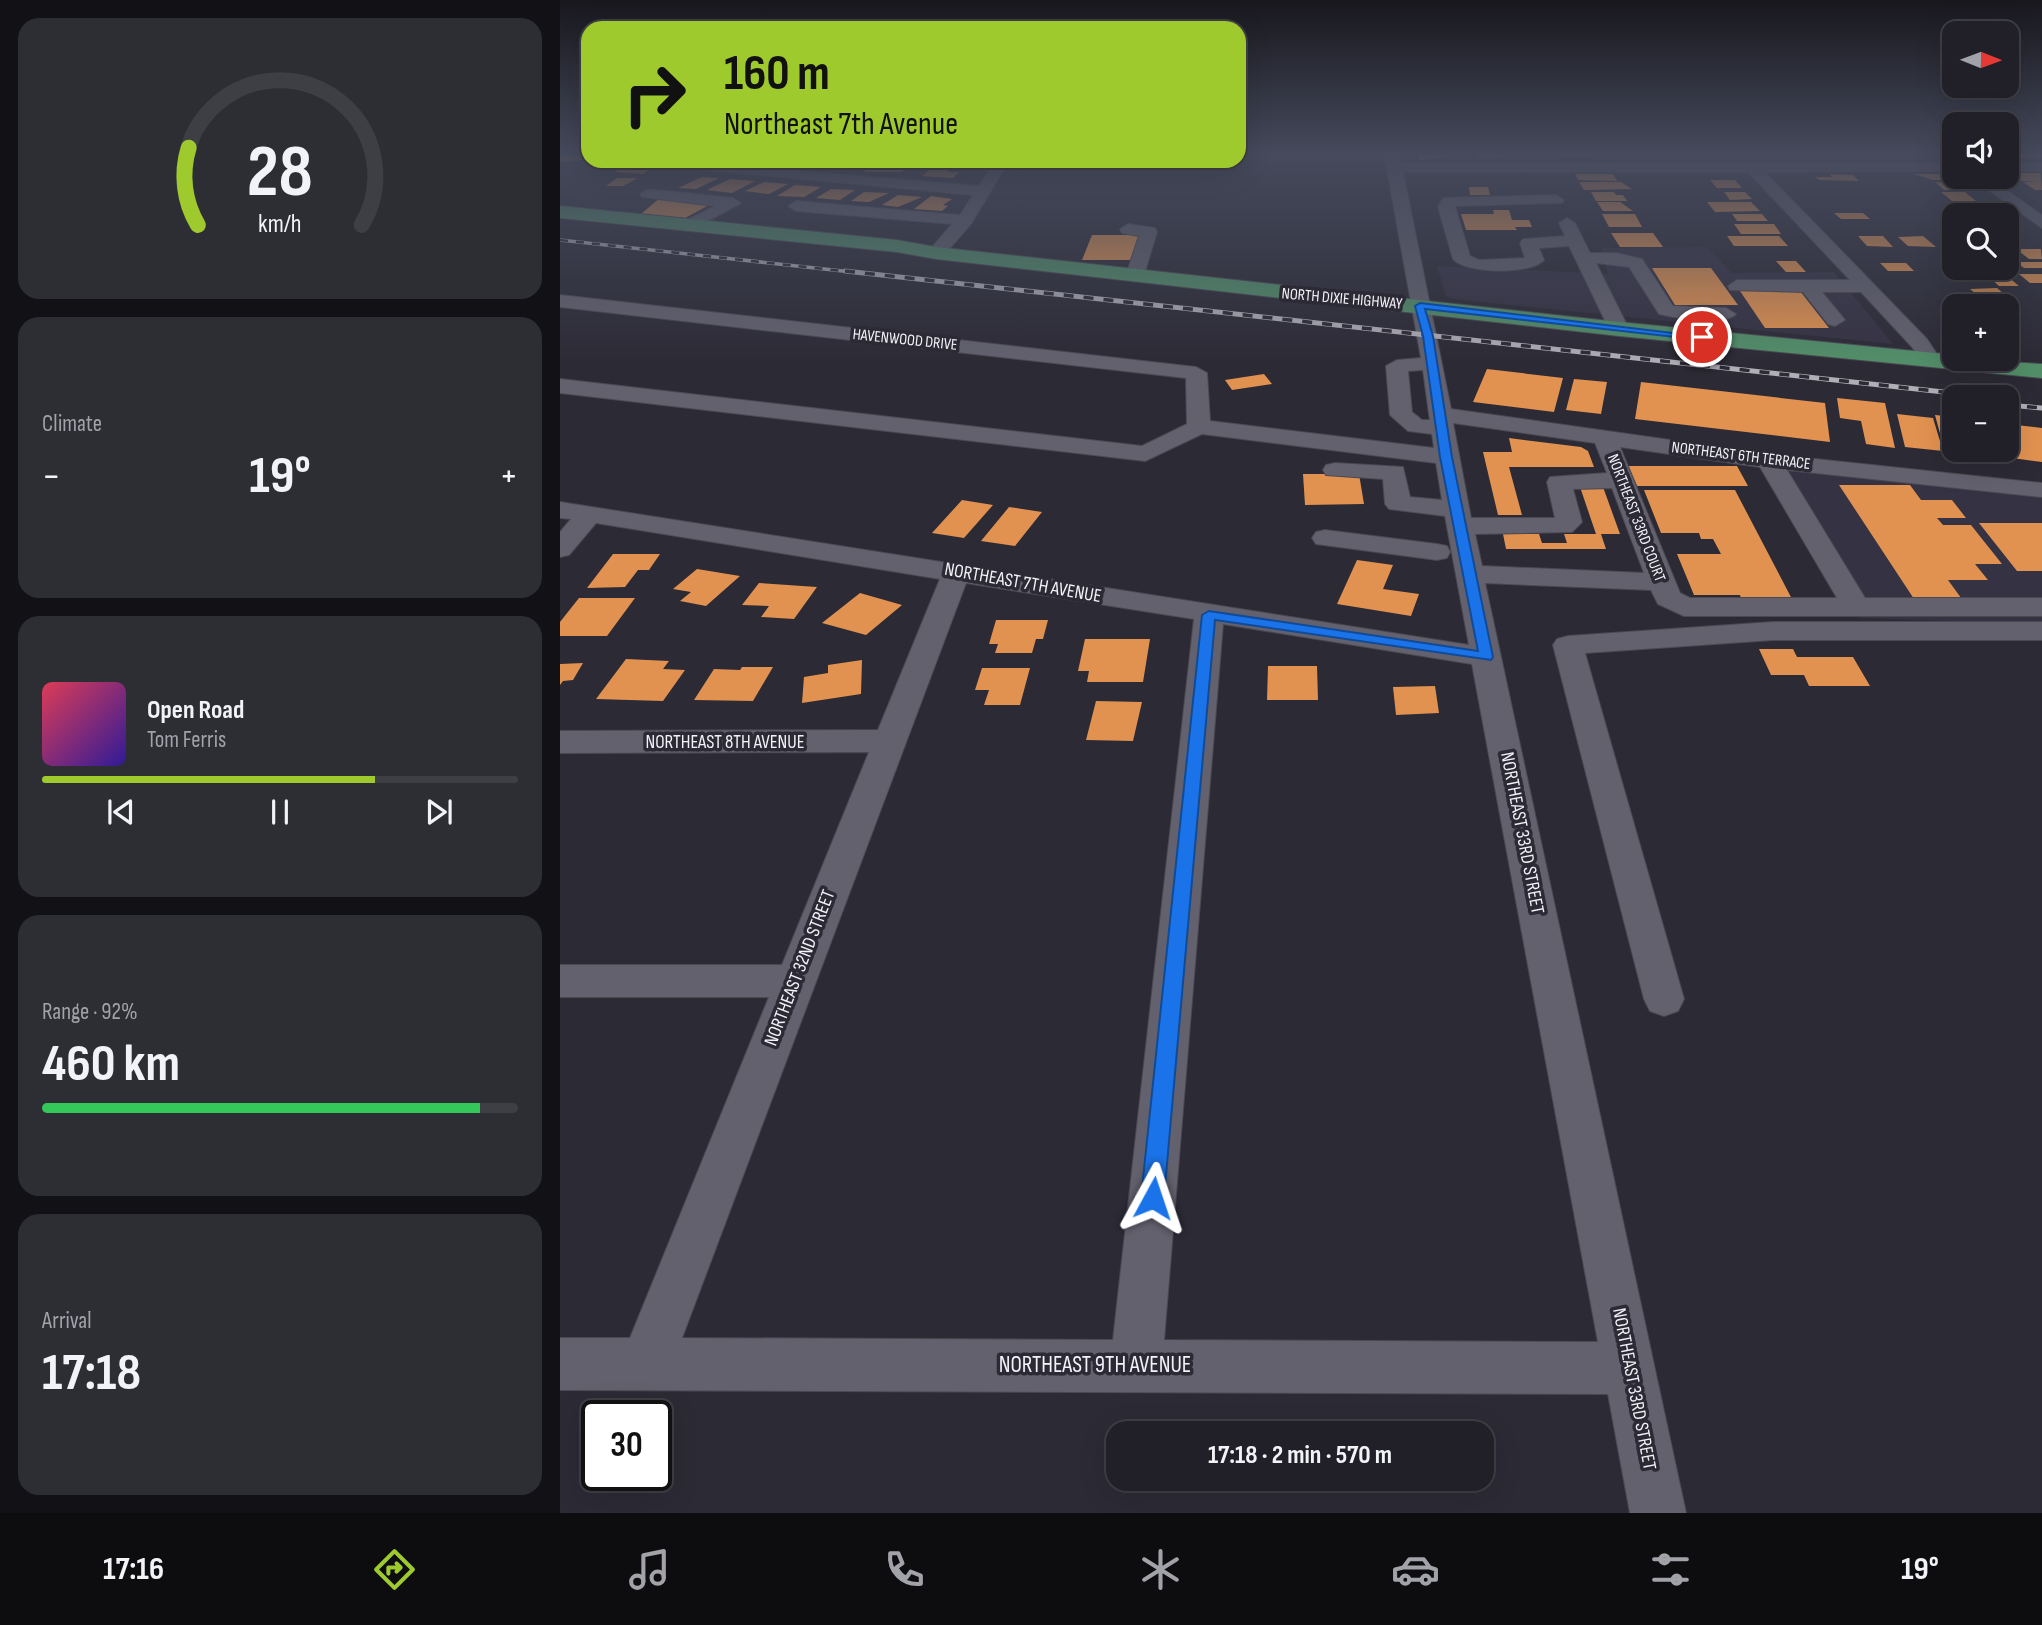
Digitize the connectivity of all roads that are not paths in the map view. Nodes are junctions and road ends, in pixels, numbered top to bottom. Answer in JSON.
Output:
{"nodes":[{"id":1,"x":576,"y":224,"type":"edge"},
{"id":2,"x":667,"y":224,"type":"edge"},
{"id":3,"x":693,"y":224,"type":"edge"},
{"id":4,"x":962,"y":224,"type":"edge"},
{"id":5,"x":1404,"y":224,"type":"edge"},
{"id":6,"x":1451,"y":224,"type":"edge"},
{"id":7,"x":1568,"y":224,"type":"edge"},
{"id":8,"x":1806,"y":224,"type":"edge"},
{"id":9,"x":689,"y":226,"type":"junction"},
{"id":10,"x":1128,"y":229,"type":"dead end"},
{"id":11,"x":1576,"y":240,"type":"junction"},
{"id":12,"x":936,"y":253,"type":"junction"},
{"id":13,"x":1585,"y":258,"type":"junction"},
{"id":14,"x":1135,"y":275,"type":"junction"},
{"id":15,"x":1738,"y":286,"type":"dead end"},
{"id":16,"x":1808,"y":286,"type":"junction"},
{"id":17,"x":1866,"y":286,"type":"junction"},
{"id":18,"x":560,"y":301,"type":"edge"},
{"id":19,"x":1420,"y":306,"type":"junction"},
{"id":20,"x":1726,"y":314,"type":"dead end"},
{"id":21,"x":1835,"y":320,"type":"dead end"},
{"id":22,"x":1619,"y":329,"type":"junction"},
{"id":23,"x":1931,"y":360,"type":"junction"},
{"id":24,"x":2042,"y":371,"type":"edge"},
{"id":25,"x":560,"y":386,"type":"edge"},
{"id":26,"x":1199,"y":427,"type":"junction"},
{"id":27,"x":1605,"y":438,"type":"junction"},
{"id":28,"x":1769,"y":461,"type":"junction"},
{"id":29,"x":1335,"y":470,"type":"dead end"},
{"id":30,"x":1395,"y":477,"type":"junction"},
{"id":31,"x":1622,"y":480,"type":"junction"},
{"id":32,"x":2042,"y":489,"type":"edge"},
{"id":33,"x":1450,"y":500,"type":"junction"},
{"id":34,"x":560,"y":509,"type":"edge"},
{"id":35,"x":590,"y":514,"type":"junction"},
{"id":36,"x":1325,"y":538,"type":"dead end"},
{"id":37,"x":560,"y":549,"type":"edge"},
{"id":38,"x":956,"y":572,"type":"junction"},
{"id":39,"x":1665,"y":590,"type":"junction"},
{"id":40,"x":1856,"y":607,"type":"junction"},
{"id":41,"x":2042,"y":607,"type":"edge"},
{"id":42,"x":1209,"y":615,"type":"junction"},
{"id":43,"x":2042,"y":631,"type":"edge"},
{"id":44,"x":1486,"y":657,"type":"junction"},
{"id":45,"x":890,"y":741,"type":"junction"},
{"id":46,"x":560,"y":743,"type":"edge"},
{"id":47,"x":560,"y":981,"type":"edge"},
{"id":48,"x":795,"y":981,"type":"junction"},
{"id":49,"x":1664,"y":999,"type":"dead end"},
{"id":50,"x":560,"y":1364,"type":"edge"},
{"id":51,"x":646,"y":1364,"type":"junction"},
{"id":52,"x":1136,"y":1365,"type":"junction"},
{"id":53,"x":1630,"y":1368,"type":"junction"},
{"id":54,"x":1658,"y":1513,"type":"edge"}],
"edges":[{"from":1,"to":12,"type":"main road","name":"NORTH DIXIE HIGHWAY"},
{"from":2,"to":9,"type":"main road","name":"NORTH DIXIE HIGHWAY"},
{"from":3,"to":9,"type":"street"},
{"from":4,"to":12,"type":"street"},
{"from":5,"to":19,"type":"street","name":"NORTHEAST 33RD STREET"},
{"from":6,"to":11,"type":"street"},
{"from":7,"to":11,"type":"street"},
{"from":8,"to":17,"type":"street"},
{"from":9,"to":12,"type":"main road","name":"NORTH DIXIE HIGHWAY"},
{"from":10,"to":14,"type":"street"},
{"from":11,"to":13,"type":"street"},
{"from":12,"to":14,"type":"main road","name":"NORTH DIXIE HIGHWAY"},
{"from":13,"to":20,"type":"street"},
{"from":13,"to":22,"type":"street"},
{"from":14,"to":19,"type":"main road","name":"NORTH DIXIE HIGHWAY"},
{"from":15,"to":16,"type":"street"},
{"from":16,"to":17,"type":"street"},
{"from":16,"to":21,"type":"street"},
{"from":17,"to":23,"type":"street"},
{"from":18,"to":26,"type":"street","name":"HAVENWOOD DRIVE"},
{"from":19,"to":22,"type":"main road","name":"NORTH DIXIE HIGHWAY"},
{"from":19,"to":33,"type":"street","name":"NORTHEAST 33RD STREET"},
{"from":22,"to":23,"type":"main road","name":"NORTH DIXIE HIGHWAY"},
{"from":23,"to":24,"type":"main road","name":"NORTH DIXIE HIGHWAY"},
{"from":25,"to":26,"type":"street"},
{"from":26,"to":33,"type":"street"},
{"from":27,"to":28,"type":"street","name":"NORTHEAST 6TH TERRACE"},
{"from":27,"to":31,"type":"street","name":"NORTHEAST 33RD COURT"},
{"from":27,"to":33,"type":"street","name":"NORTHEAST 6TH TERRACE"},
{"from":28,"to":32,"type":"street","name":"NORTHEAST 6TH TERRACE"},
{"from":28,"to":40,"type":"street"},
{"from":29,"to":30,"type":"street"},
{"from":30,"to":33,"type":"street"},
{"from":30,"to":33,"type":"street"},
{"from":31,"to":33,"type":"street"},
{"from":31,"to":39,"type":"street","name":"NORTHEAST 33RD COURT"},
{"from":33,"to":36,"type":"street"},
{"from":33,"to":39,"type":"street"},
{"from":33,"to":44,"type":"street","name":"NORTHEAST 33RD STREET"},
{"from":34,"to":35,"type":"street","name":"NORTHEAST 7TH AVENUE"},
{"from":35,"to":37,"type":"street"},
{"from":35,"to":38,"type":"street","name":"NORTHEAST 7TH AVENUE"},
{"from":38,"to":42,"type":"street","name":"NORTHEAST 7TH AVENUE"},
{"from":38,"to":45,"type":"street","name":"NORTHEAST 32ND STREET"},
{"from":39,"to":40,"type":"street"},
{"from":40,"to":41,"type":"street"},
{"from":42,"to":44,"type":"street","name":"NORTHEAST 7TH AVENUE"},
{"from":42,"to":52,"type":"street"},
{"from":43,"to":49,"type":"street"},
{"from":44,"to":53,"type":"street","name":"NORTHEAST 33RD STREET"},
{"from":45,"to":46,"type":"street","name":"NORTHEAST 8TH AVENUE"},
{"from":45,"to":48,"type":"street","name":"NORTHEAST 32ND STREET"},
{"from":47,"to":48,"type":"street"},
{"from":48,"to":51,"type":"street","name":"NORTHEAST 32ND STREET"},
{"from":50,"to":51,"type":"street","name":"NORTHEAST 9TH AVENUE"},
{"from":51,"to":52,"type":"street","name":"NORTHEAST 9TH AVENUE"},
{"from":52,"to":53,"type":"street","name":"NORTHEAST 9TH AVENUE"},
{"from":53,"to":54,"type":"street","name":"NORTHEAST 33RD STREET"}]}
